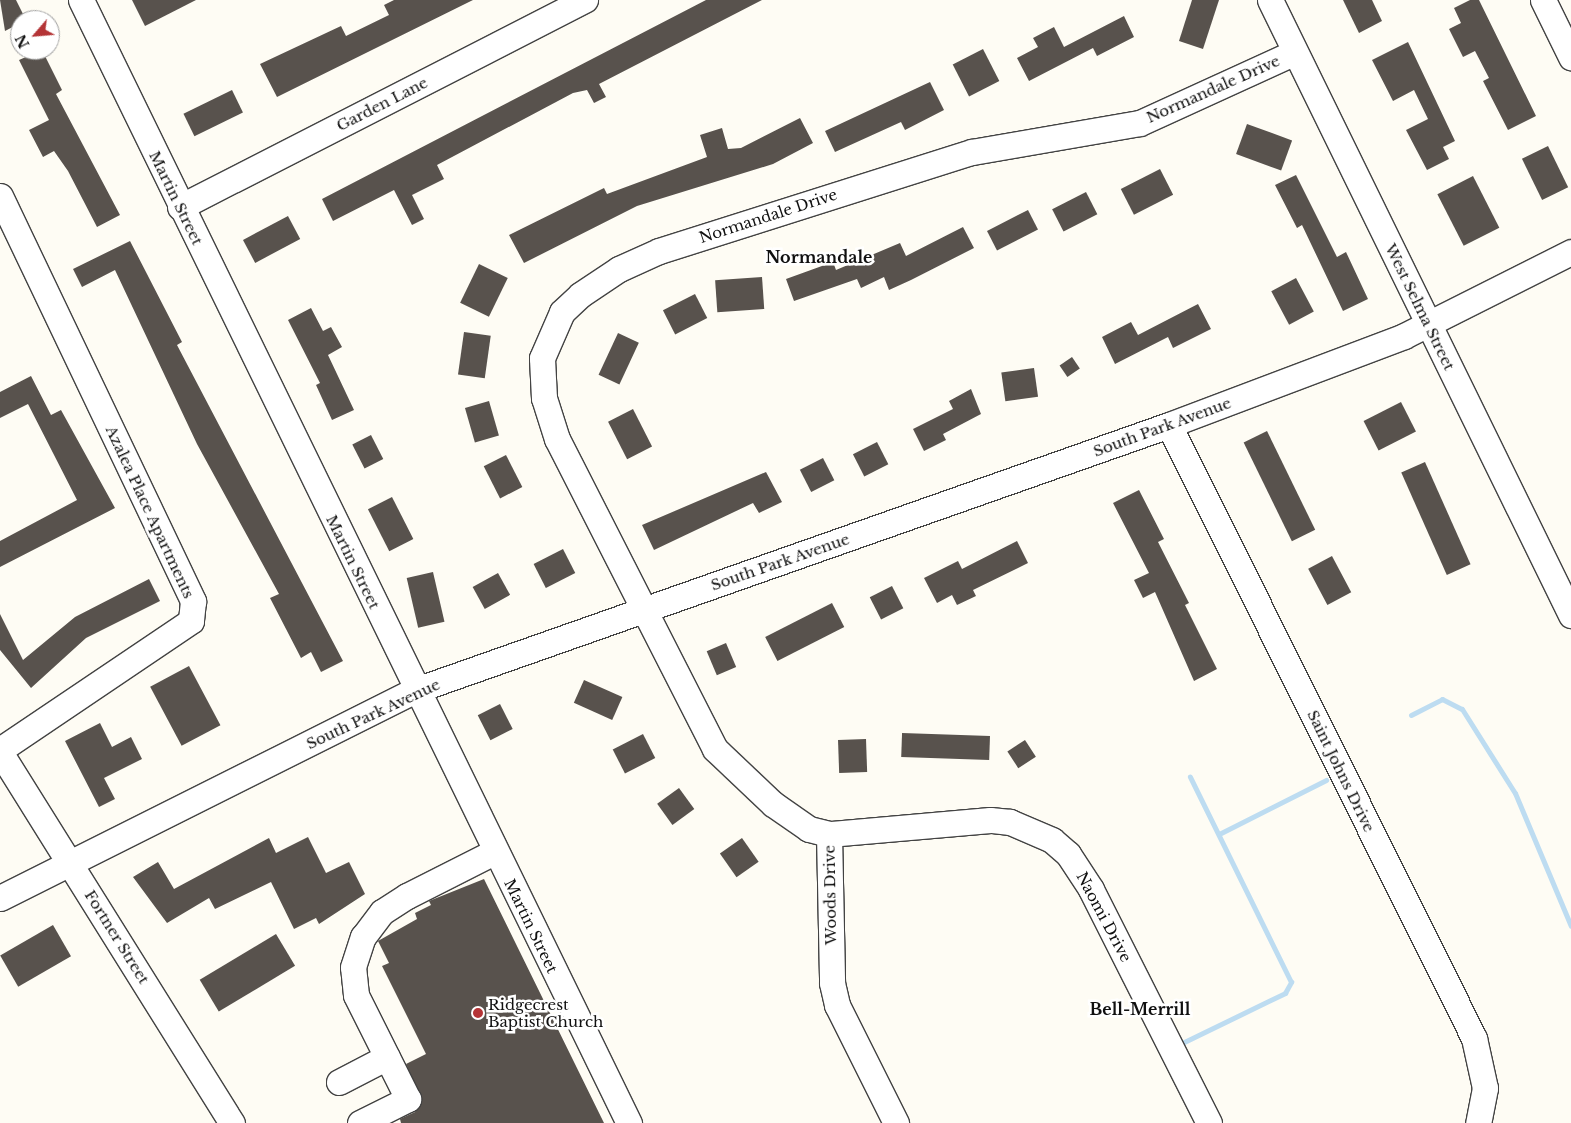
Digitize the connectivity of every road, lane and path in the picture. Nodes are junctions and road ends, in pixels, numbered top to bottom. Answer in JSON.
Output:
{"nodes":[{"id":1,"x":81,"y":0,"type":"edge"},
{"id":2,"x":585,"y":0,"type":"edge"},
{"id":3,"x":1270,"y":0,"type":"edge"},
{"id":4,"x":1543,"y":0,"type":"edge"},
{"id":5,"x":1295,"y":52,"type":"junction"},
{"id":6,"x":1571,"y":57,"type":"edge"},
{"id":7,"x":0,"y":196,"type":"edge"},
{"id":8,"x":180,"y":207,"type":"junction"},
{"id":9,"x":1571,"y":252,"type":"edge"},
{"id":10,"x":1429,"y":324,"type":"junction"},
{"id":11,"x":1169,"y":425,"type":"junction"},
{"id":12,"x":641,"y":610,"type":"junction"},
{"id":13,"x":1571,"y":615,"type":"edge"},
{"id":14,"x":416,"y":690,"type":"junction"},
{"id":15,"x":0,"y":751,"type":"edge"},
{"id":16,"x":828,"y":834,"type":"junction"},
{"id":17,"x":494,"y":852,"type":"junction"},
{"id":18,"x":71,"y":864,"type":"junction"},
{"id":19,"x":0,"y":898,"type":"edge"},
{"id":20,"x":387,"y":1057,"type":"junction"},
{"id":21,"x":339,"y":1082,"type":"dead end"},
{"id":22,"x":232,"y":1123,"type":"edge"},
{"id":23,"x":360,"y":1123,"type":"edge"},
{"id":24,"x":629,"y":1123,"type":"edge"},
{"id":25,"x":896,"y":1123,"type":"edge"},
{"id":26,"x":1209,"y":1123,"type":"edge"},
{"id":27,"x":1478,"y":1123,"type":"edge"}],
"edges":[{"from":1,"to":8,"type":"street","name":"Martin Street"},
{"from":2,"to":8,"type":"street","name":"Garden Lane"},
{"from":3,"to":5,"type":"street","name":"West Selma Street"},
{"from":4,"to":6,"type":"street"},
{"from":5,"to":10,"type":"street","name":"West Selma Street"},
{"from":5,"to":12,"type":"street","name":"Normandale Drive"},
{"from":7,"to":15,"type":"street","name":"Azalea Place Apartments"},
{"from":8,"to":14,"type":"street","name":"Martin Street"},
{"from":9,"to":10,"type":"street","name":"South Park Avenue"},
{"from":10,"to":11,"type":"street","name":"South Park Avenue"},
{"from":10,"to":13,"type":"street","name":"West Selma Street"},
{"from":11,"to":12,"type":"street","name":"South Park Avenue"},
{"from":11,"to":27,"type":"street","name":"Saint Johns Drive"},
{"from":12,"to":14,"type":"street","name":"South Park Avenue"},
{"from":12,"to":16,"type":"street","name":"Woods Drive"},
{"from":14,"to":17,"type":"street","name":"Martin Street"},
{"from":14,"to":18,"type":"street","name":"South Park Avenue"},
{"from":15,"to":18,"type":"street","name":"Fortner Street"},
{"from":16,"to":25,"type":"street","name":"Woods Drive"},
{"from":16,"to":26,"type":"street","name":"Naomi Drive"},
{"from":17,"to":20,"type":"street"},
{"from":17,"to":24,"type":"street","name":"Martin Street"},
{"from":18,"to":19,"type":"street","name":"South Park Avenue"},
{"from":18,"to":22,"type":"street","name":"Fortner Street"},
{"from":20,"to":21,"type":"street"},
{"from":20,"to":23,"type":"street"}]}
